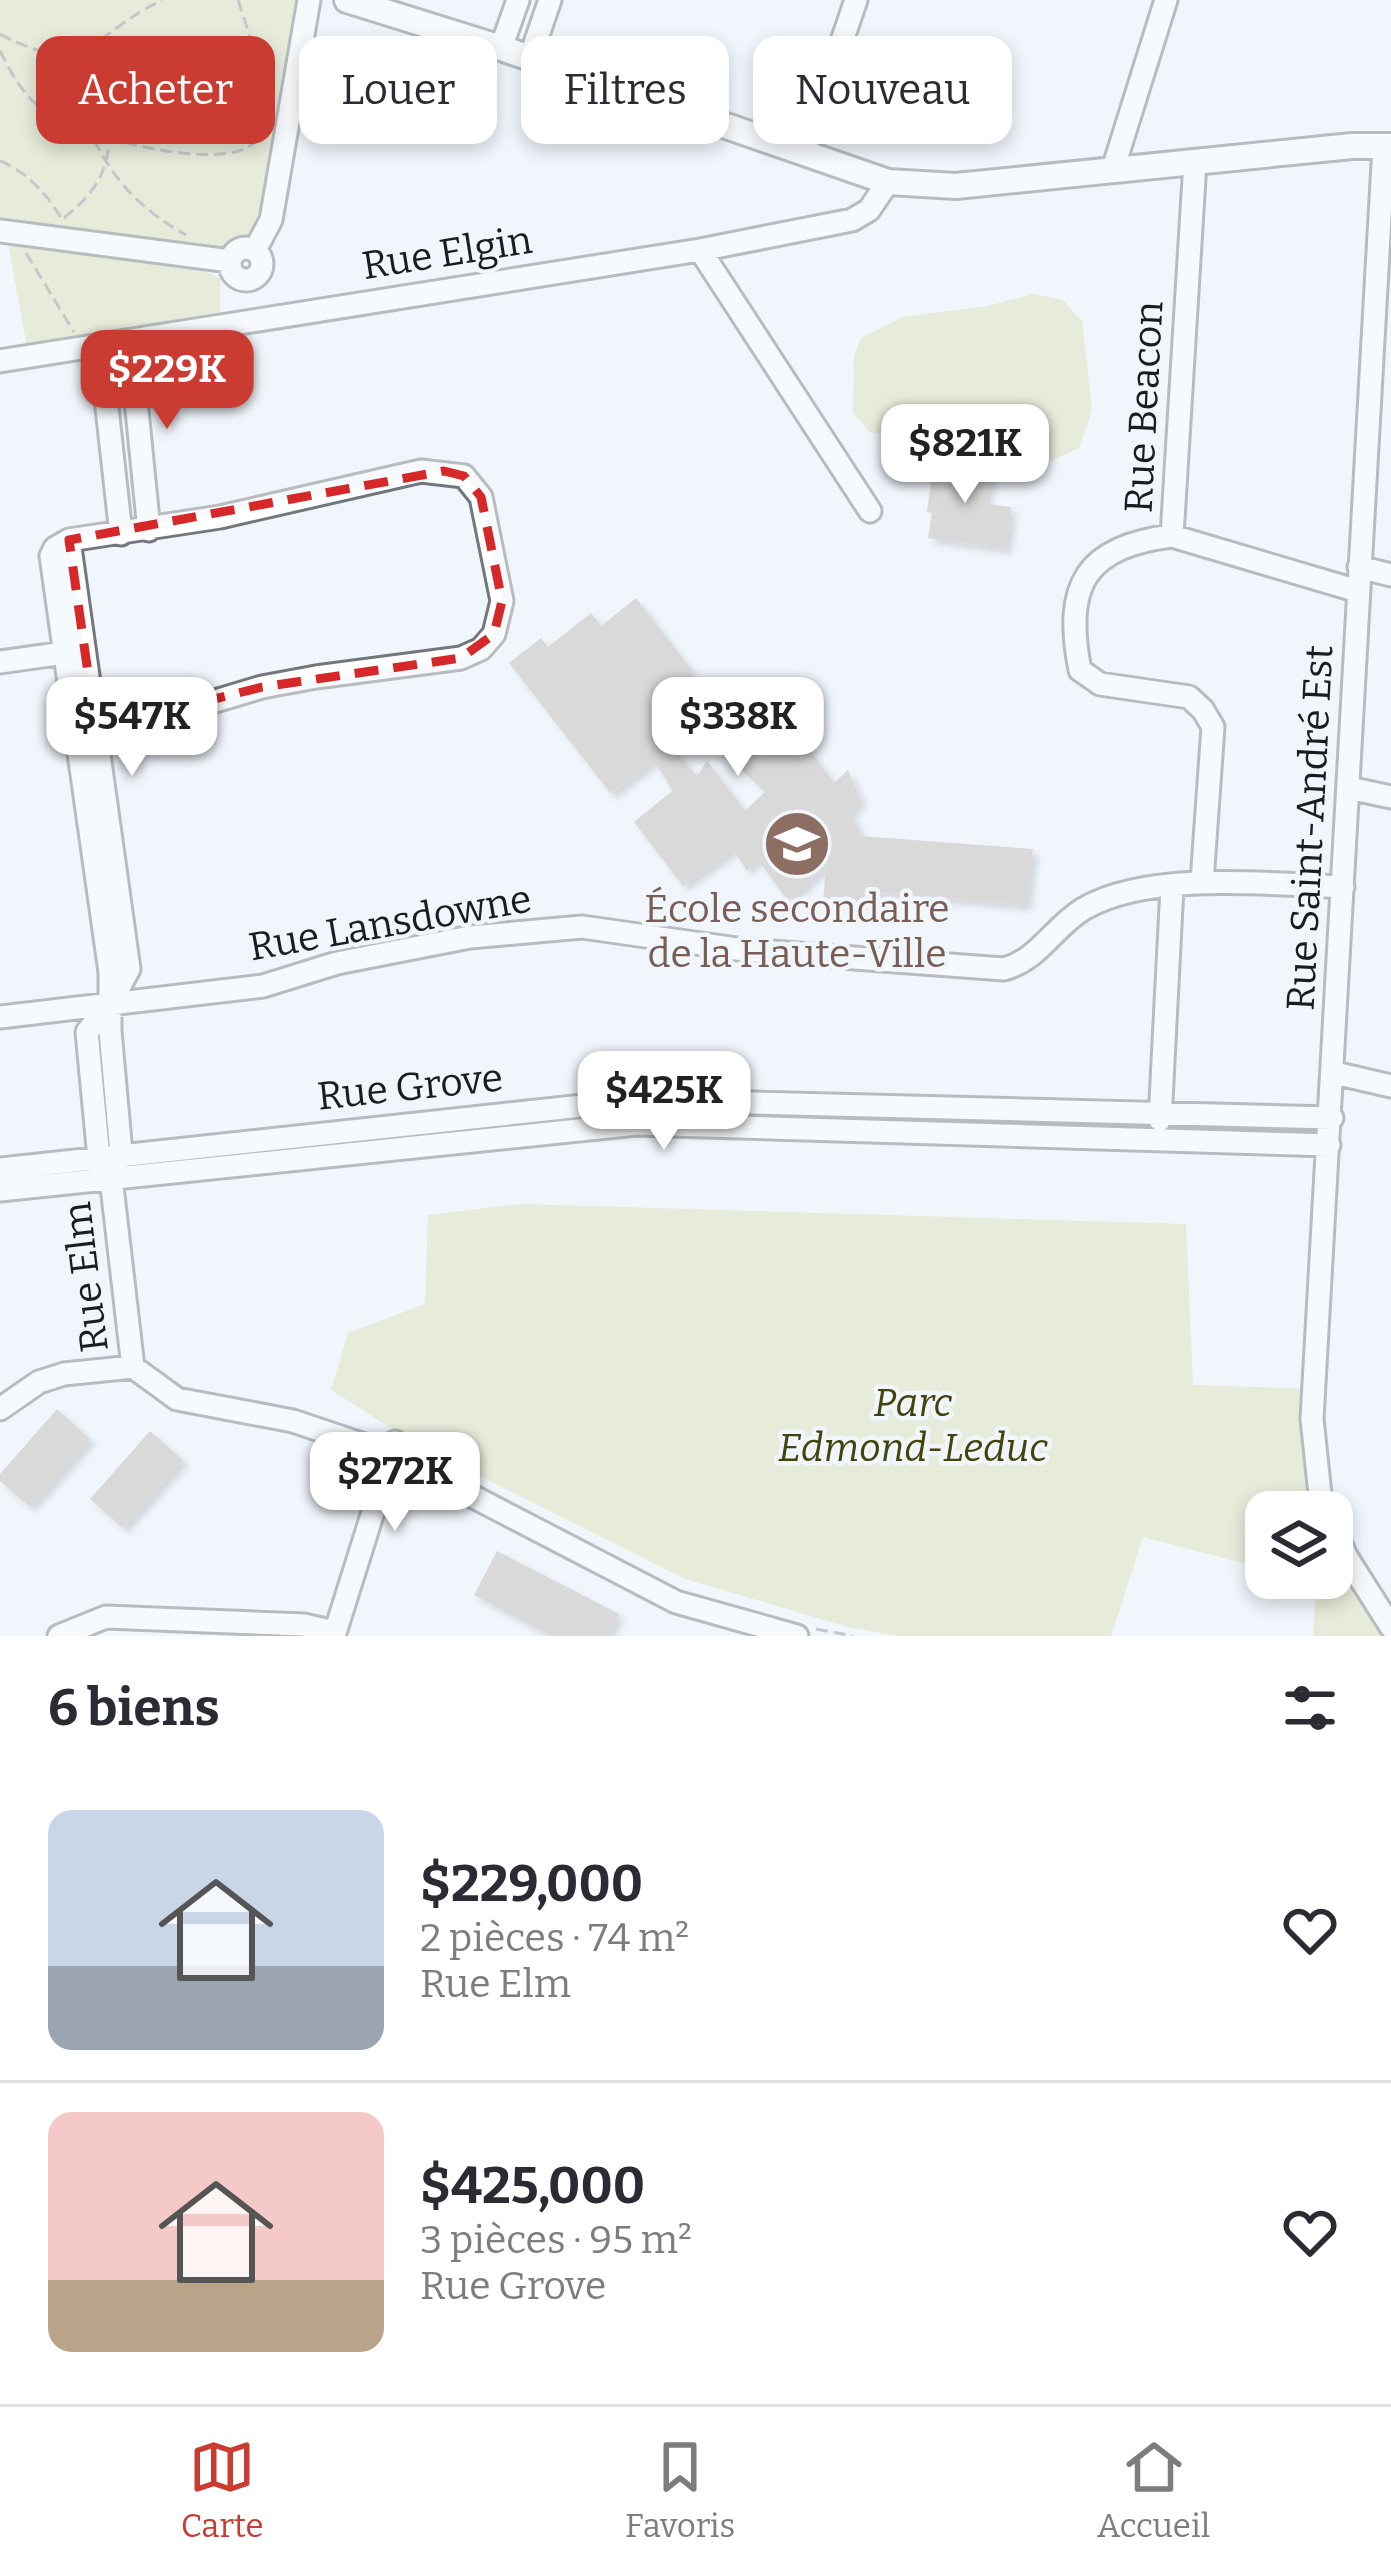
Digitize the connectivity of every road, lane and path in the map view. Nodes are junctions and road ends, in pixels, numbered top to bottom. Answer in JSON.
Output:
{"nodes":[{"id":1,"x":162,"y":0,"type":"edge"},
{"id":2,"x":238,"y":0,"type":"edge"},
{"id":3,"x":309,"y":0,"type":"edge"},
{"id":4,"x":347,"y":0,"type":"edge"},
{"id":5,"x":518,"y":0,"type":"edge"},
{"id":6,"x":550,"y":0,"type":"edge"},
{"id":7,"x":856,"y":0,"type":"edge"},
{"id":8,"x":1166,"y":0,"type":"edge"},
{"id":9,"x":0,"y":34,"type":"edge"},
{"id":10,"x":109,"y":36,"type":"edge"},
{"id":11,"x":250,"y":36,"type":"edge"},
{"id":12,"x":538,"y":36,"type":"edge"},
{"id":13,"x":501,"y":48,"type":"junction"},
{"id":14,"x":0,"y":51,"type":"edge"},
{"id":15,"x":36,"y":51,"type":"edge"},
{"id":16,"x":521,"y":55,"type":"edge"},
{"id":17,"x":36,"y":104,"type":"edge"},
{"id":18,"x":729,"y":127,"type":"edge"},
{"id":19,"x":94,"y":144,"type":"edge"},
{"id":20,"x":109,"y":144,"type":"edge"},
{"id":21,"x":150,"y":144,"type":"edge"},
{"id":22,"x":248,"y":144,"type":"edge"},
{"id":23,"x":1387,"y":146,"type":"edge"},
{"id":24,"x":804,"y":153,"type":"junction"},
{"id":25,"x":0,"y":161,"type":"edge"},
{"id":26,"x":1195,"y":162,"type":"junction"},
{"id":27,"x":107,"y":167,"type":"junction"},
{"id":28,"x":1113,"y":170,"type":"junction"},
{"id":29,"x":888,"y":182,"type":"junction"},
{"id":30,"x":7,"y":232,"type":"edge"},
{"id":31,"x":200,"y":242,"type":"dead end"},
{"id":32,"x":255,"y":250,"type":"junction"},
{"id":33,"x":700,"y":250,"type":"junction"},
{"id":34,"x":230,"y":261,"type":"junction"},
{"id":35,"x":244,"y":281,"type":"junction"},
{"id":36,"x":253,"y":321,"type":"junction"},
{"id":37,"x":130,"y":340,"type":"junction"},
{"id":38,"x":88,"y":347,"type":"junction"},
{"id":39,"x":1382,"y":348,"type":"edge"},
{"id":40,"x":0,"y":361,"type":"edge"},
{"id":41,"x":140,"y":451,"type":"junction"},
{"id":42,"x":112,"y":455,"type":"junction"},
{"id":43,"x":870,"y":511,"type":"dead end"},
{"id":44,"x":149,"y":530,"type":"junction"},
{"id":45,"x":122,"y":534,"type":"junction"},
{"id":46,"x":1172,"y":536,"type":"junction"},
{"id":47,"x":1359,"y":567,"type":"junction"},
{"id":48,"x":1391,"y":575,"type":"edge"},
{"id":49,"x":1358,"y":591,"type":"junction"},
{"id":50,"x":75,"y":651,"type":"junction"},
{"id":51,"x":0,"y":662,"type":"edge"},
{"id":52,"x":86,"y":730,"type":"junction"},
{"id":53,"x":1349,"y":788,"type":"junction"},
{"id":54,"x":1391,"y":797,"type":"edge"},
{"id":55,"x":1202,"y":882,"type":"junction"},
{"id":56,"x":1172,"y":887,"type":"junction"},
{"id":57,"x":1343,"y":887,"type":"junction"},
{"id":58,"x":110,"y":1004,"type":"junction"},
{"id":59,"x":0,"y":1017,"type":"edge"},
{"id":60,"x":1335,"y":1073,"type":"junction"},
{"id":61,"x":1391,"y":1085,"type":"edge"},
{"id":62,"x":1160,"y":1111,"type":"junction"},
{"id":63,"x":1332,"y":1118,"type":"junction"},
{"id":64,"x":1159,"y":1137,"type":"junction"},
{"id":65,"x":1329,"y":1145,"type":"junction"},
{"id":66,"x":110,"y":1163,"type":"junction"},
{"id":67,"x":0,"y":1168,"type":"edge"},
{"id":68,"x":0,"y":1190,"type":"edge"},
{"id":69,"x":133,"y":1367,"type":"junction"},
{"id":70,"x":0,"y":1409,"type":"edge"},
{"id":71,"x":393,"y":1448,"type":"junction"},
{"id":72,"x":1320,"y":1491,"type":"edge"},
{"id":73,"x":1353,"y":1567,"type":"edge"},
{"id":74,"x":1391,"y":1627,"type":"edge"},
{"id":75,"x":334,"y":1634,"type":"edge"},
{"id":76,"x":59,"y":1636,"type":"edge"},
{"id":77,"x":797,"y":1636,"type":"edge"}],
"edges":[{"from":1,"to":10,"type":"path"},
{"from":2,"to":11,"type":"path"},
{"from":3,"to":32,"type":"street"},
{"from":4,"to":13,"type":"main road"},
{"from":5,"to":13,"type":"street"},
{"from":6,"to":12,"type":"street"},
{"from":7,"to":24,"type":"street"},
{"from":8,"to":28,"type":"street"},
{"from":9,"to":15,"type":"path"},
{"from":13,"to":16,"type":"main road"},
{"from":14,"to":17,"type":"path"},
{"from":18,"to":24,"type":"main road"},
{"from":19,"to":27,"type":"path"},
{"from":20,"to":27,"type":"path"},
{"from":21,"to":22,"type":"path"},
{"from":23,"to":26,"type":"main road"},
{"from":23,"to":39,"type":"street","name":"Rue Saint-André Est"},
{"from":24,"to":29,"type":"main road"},
{"from":25,"to":27,"type":"path"},
{"from":26,"to":28,"type":"main road"},
{"from":26,"to":46,"type":"street","name":"Rue Beacon"},
{"from":27,"to":31,"type":"path"},
{"from":28,"to":29,"type":"main road"},
{"from":29,"to":33,"type":"street","name":"Rue Elgin"},
{"from":30,"to":34,"type":"street"},
{"from":30,"to":38,"type":"path"},
{"from":32,"to":34,"type":"street"},
{"from":32,"to":35,"type":"street"},
{"from":33,"to":36,"type":"street","name":"Rue Elgin"},
{"from":33,"to":43,"type":"street"},
{"from":34,"to":35,"type":"street"},
{"from":35,"to":36,"type":"street"},
{"from":36,"to":37,"type":"street","name":"Rue Elgin"},
{"from":37,"to":38,"type":"street","name":"Rue Elgin"},
{"from":37,"to":41,"type":"street"},
{"from":38,"to":40,"type":"street","name":"Rue Elgin"},
{"from":38,"to":42,"type":"street"},
{"from":39,"to":47,"type":"street","name":"Rue Saint-André Est"},
{"from":41,"to":42,"type":"street"},
{"from":41,"to":44,"type":"street"},
{"from":42,"to":45,"type":"street"},
{"from":44,"to":45,"type":"street","name":"Rue Elm"},
{"from":44,"to":52,"type":"street","name":"Rue Elm"},
{"from":45,"to":50,"type":"street","name":"Rue Elm"},
{"from":46,"to":49,"type":"street","name":"Rue Beacon"},
{"from":46,"to":55,"type":"street"},
{"from":47,"to":48,"type":"street"},
{"from":47,"to":49,"type":"street","name":"Rue Saint-André Est"},
{"from":49,"to":53,"type":"street","name":"Rue Saint-André Est"},
{"from":50,"to":51,"type":"street"},
{"from":50,"to":52,"type":"street","name":"Rue Elm"},
{"from":52,"to":58,"type":"street","name":"Rue Elm"},
{"from":53,"to":54,"type":"street"},
{"from":53,"to":57,"type":"street","name":"Rue Saint-André Est"},
{"from":55,"to":56,"type":"street","name":"Rue Lansdowne"},
{"from":55,"to":57,"type":"street","name":"Rue Lansdowne"},
{"from":56,"to":58,"type":"street","name":"Rue Lansdowne"},
{"from":56,"to":62,"type":"street"},
{"from":57,"to":60,"type":"street","name":"Rue Saint-André Est"},
{"from":58,"to":59,"type":"street","name":"Rue Lansdowne"},
{"from":58,"to":66,"type":"street","name":"Rue Elm"},
{"from":60,"to":61,"type":"street"},
{"from":60,"to":63,"type":"street","name":"Rue Saint-André Est"},
{"from":62,"to":63,"type":"street","name":"Rue Grove"},
{"from":62,"to":64,"type":"street"},
{"from":62,"to":66,"type":"street","name":"Rue Grove"},
{"from":63,"to":65,"type":"street","name":"Rue Saint-André Est"},
{"from":64,"to":65,"type":"street","name":"Rue Grove"},
{"from":64,"to":66,"type":"street","name":"Rue Grove"},
{"from":65,"to":72,"type":"street","name":"Rue Saint-André Est"},
{"from":66,"to":67,"type":"street","name":"Rue Grove"},
{"from":66,"to":68,"type":"street","name":"Rue Grove"},
{"from":66,"to":69,"type":"street","name":"Rue Elm"},
{"from":69,"to":70,"type":"street"},
{"from":69,"to":71,"type":"street"},
{"from":71,"to":75,"type":"street"},
{"from":71,"to":77,"type":"street"},
{"from":73,"to":74,"type":"street"},
{"from":75,"to":76,"type":"street"}]}
